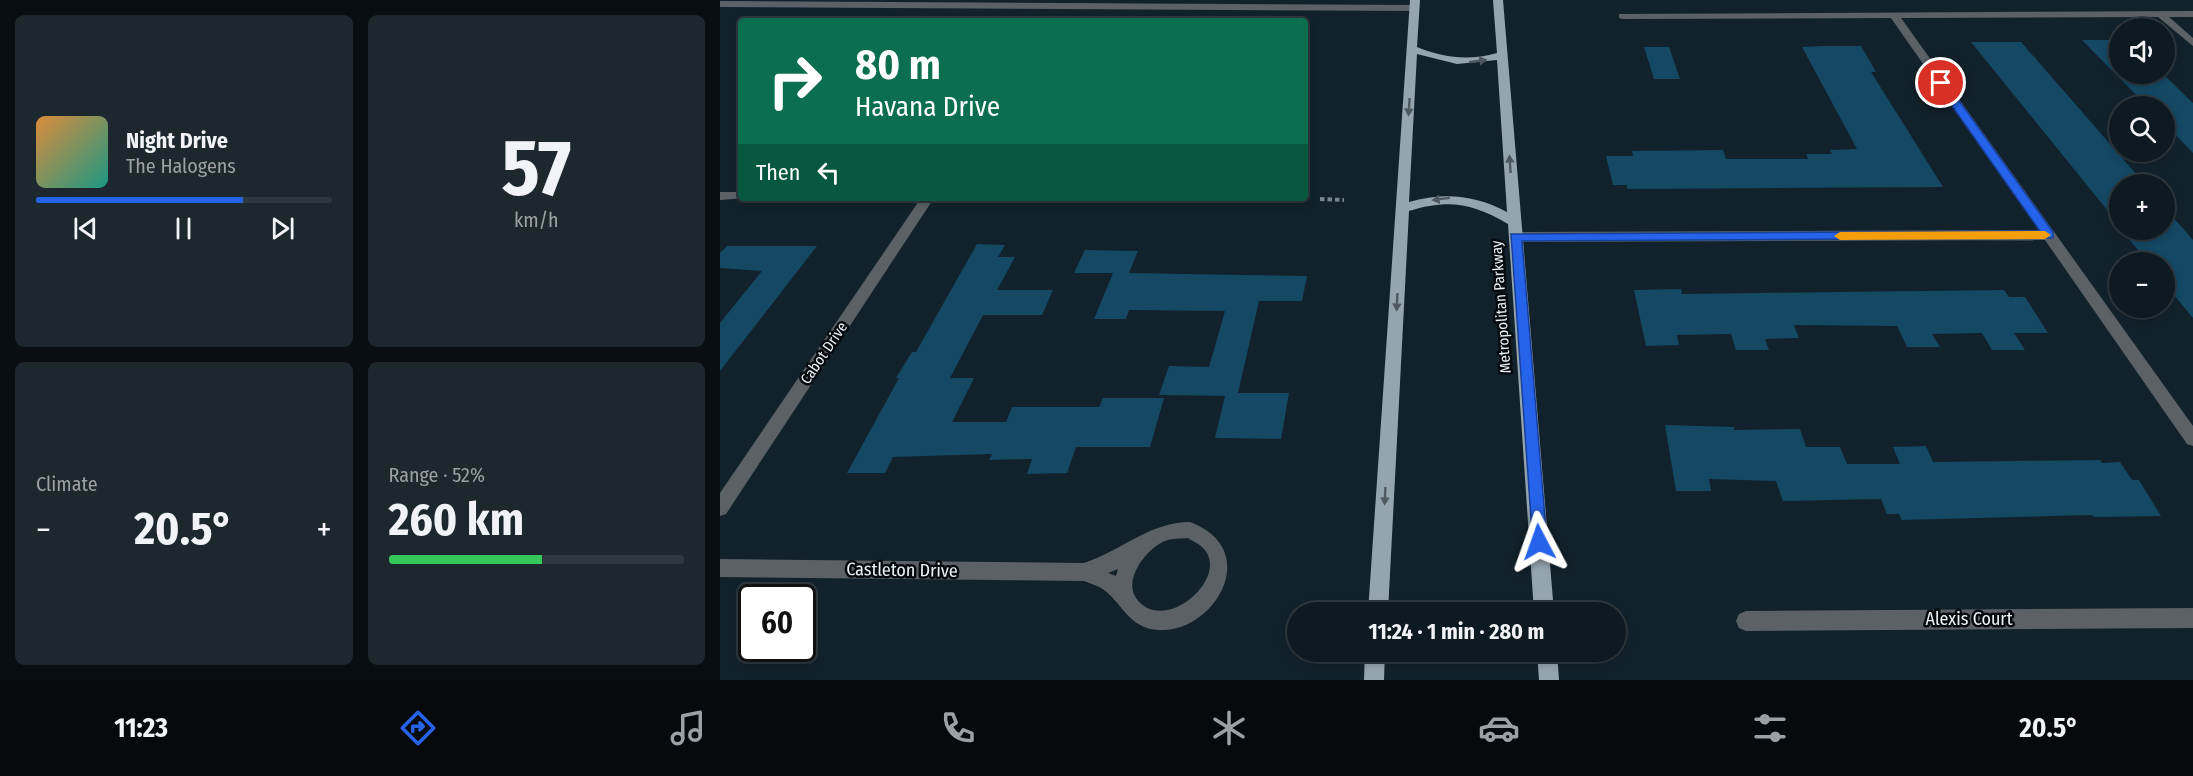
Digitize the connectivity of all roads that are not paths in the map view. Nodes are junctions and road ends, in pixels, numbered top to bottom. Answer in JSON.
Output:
{"nodes":[{"id":1,"x":1498,"y":0,"type":"edge"},
{"id":2,"x":720,"y":4,"type":"edge"},
{"id":3,"x":1415,"y":4,"type":"edge"},
{"id":4,"x":2160,"y":14,"type":"junction"},
{"id":5,"x":2193,"y":14,"type":"edge"},
{"id":6,"x":1894,"y":15,"type":"junction"},
{"id":7,"x":1623,"y":16,"type":"dead end"},
{"id":8,"x":2193,"y":43,"type":"edge"},
{"id":9,"x":1413,"y":49,"type":"junction"},
{"id":10,"x":1502,"y":56,"type":"junction"},
{"id":11,"x":720,"y":196,"type":"edge"},
{"id":12,"x":738,"y":196,"type":"edge"},
{"id":13,"x":926,"y":201,"type":"edge"},
{"id":14,"x":1402,"y":209,"type":"junction"},
{"id":15,"x":1515,"y":230,"type":"junction"},
{"id":16,"x":2049,"y":235,"type":"junction"},
{"id":17,"x":2193,"y":439,"type":"edge"},
{"id":18,"x":720,"y":508,"type":"edge"},
{"id":19,"x":1143,"y":545,"type":"junction"},
{"id":20,"x":720,"y":568,"type":"edge"},
{"id":21,"x":1084,"y":572,"type":"junction"},
{"id":22,"x":1379,"y":602,"type":"edge"},
{"id":23,"x":1543,"y":602,"type":"edge"},
{"id":24,"x":1128,"y":603,"type":"junction"},
{"id":25,"x":2193,"y":618,"type":"edge"},
{"id":26,"x":1746,"y":621,"type":"dead end"},
{"id":27,"x":1375,"y":662,"type":"edge"},
{"id":28,"x":1548,"y":662,"type":"edge"},
{"id":29,"x":1374,"y":680,"type":"edge"},
{"id":30,"x":1549,"y":680,"type":"edge"}],
"edges":[{"from":1,"to":10,"type":"main road","name":"Metropolitan Parkway"},
{"from":2,"to":3,"type":"street"},
{"from":3,"to":9,"type":"main road"},
{"from":4,"to":5,"type":"street"},
{"from":4,"to":6,"type":"street"},
{"from":4,"to":8,"type":"street"},
{"from":6,"to":7,"type":"street"},
{"from":6,"to":16,"type":"street"},
{"from":9,"to":10,"type":"main road","one_way":true},
{"from":9,"to":14,"type":"main road","one_way":true},
{"from":15,"to":10,"type":"main road","name":"Metropolitan Parkway","one_way":true},
{"from":11,"to":12,"type":"street"},
{"from":13,"to":18,"type":"street","name":"Cabot Drive"},
{"from":15,"to":14,"type":"main road","one_way":true},
{"from":14,"to":22,"type":"main road","one_way":true},
{"from":15,"to":16,"type":"street"},
{"from":15,"to":23,"type":"main road","name":"Metropolitan Parkway"},
{"from":16,"to":17,"type":"street"},
{"from":19,"to":21,"type":"street","name":"Castleton Drive"},
{"from":19,"to":24,"type":"street"},
{"from":19,"to":24,"type":"street","name":"Castleton Drive"},
{"from":20,"to":21,"type":"street","name":"Castleton Drive"},
{"from":21,"to":24,"type":"street","name":"Castleton Drive"},
{"from":25,"to":26,"type":"street","name":"Alexis Court"},
{"from":27,"to":29,"type":"main road"},
{"from":28,"to":30,"type":"main road"}]}
